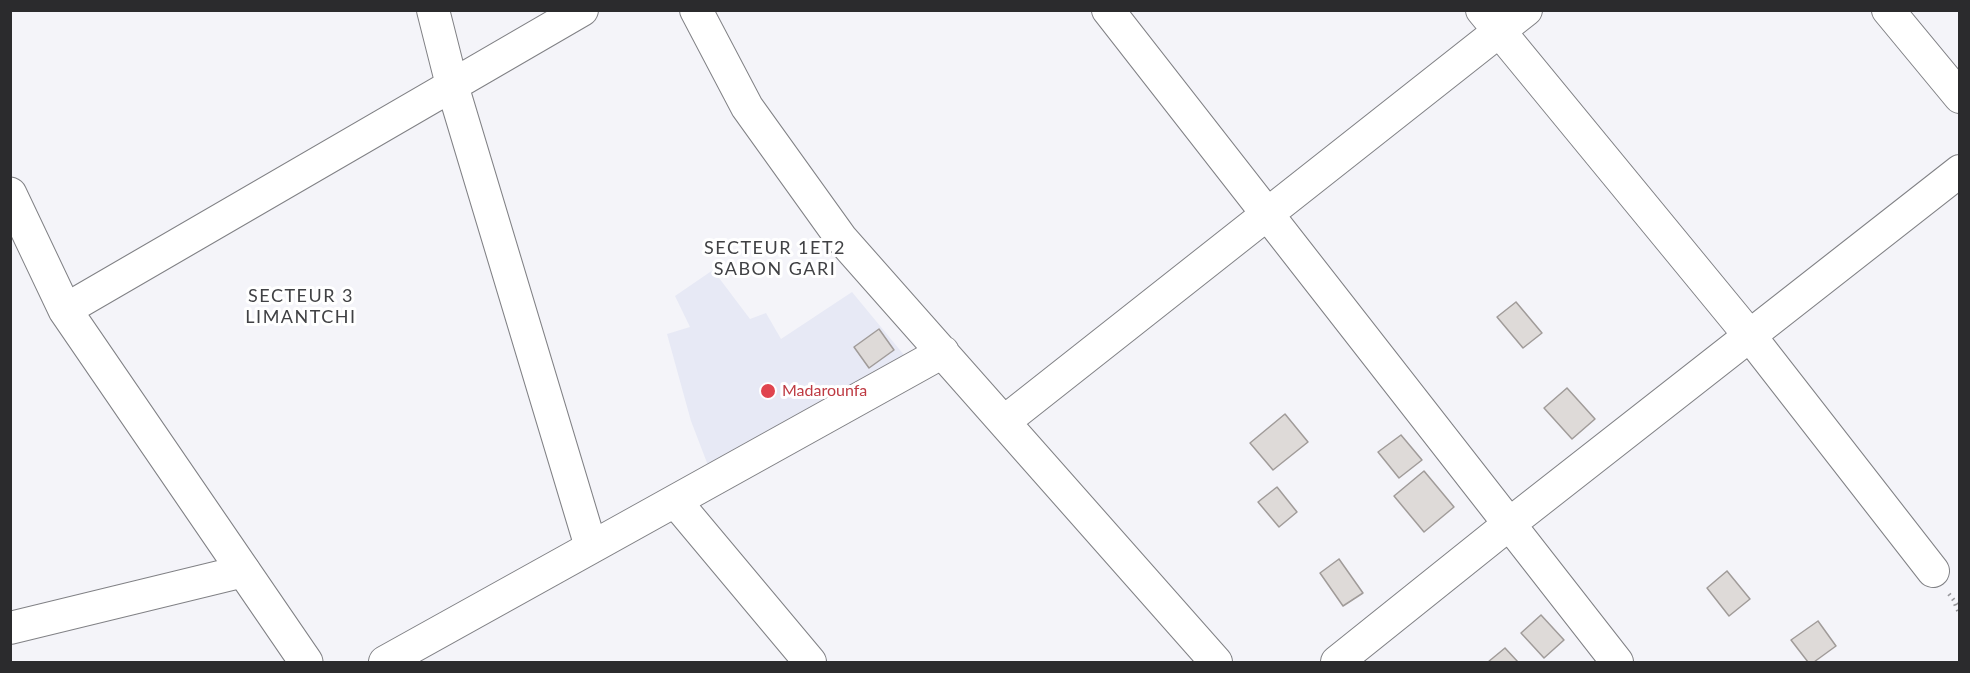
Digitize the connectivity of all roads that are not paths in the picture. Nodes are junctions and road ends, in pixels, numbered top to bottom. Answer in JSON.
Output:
{"nodes":[{"id":1,"x":433,"y":10,"type":"edge"},
{"id":2,"x":582,"y":10,"type":"edge"},
{"id":3,"x":696,"y":10,"type":"edge"},
{"id":4,"x":1108,"y":10,"type":"edge"},
{"id":5,"x":1526,"y":10,"type":"edge"},
{"id":6,"x":1887,"y":10,"type":"edge"},
{"id":7,"x":1491,"y":21,"type":"edge"},
{"id":8,"x":452,"y":85,"type":"junction"},
{"id":9,"x":1959,"y":97,"type":"edge"},
{"id":10,"x":1959,"y":171,"type":"edge"},
{"id":11,"x":10,"y":194,"type":"edge"},
{"id":12,"x":1266,"y":216,"type":"junction"},
{"id":13,"x":65,"y":310,"type":"junction"},
{"id":14,"x":1750,"y":336,"type":"junction"},
{"id":15,"x":943,"y":352,"type":"junction"},
{"id":16,"x":1005,"y":422,"type":"junction"},
{"id":17,"x":676,"y":502,"type":"junction"},
{"id":18,"x":1508,"y":525,"type":"junction"},
{"id":19,"x":591,"y":547,"type":"junction"},
{"id":20,"x":244,"y":571,"type":"junction"},
{"id":21,"x":1933,"y":571,"type":"dead end"},
{"id":22,"x":10,"y":628,"type":"edge"},
{"id":23,"x":306,"y":663,"type":"edge"},
{"id":24,"x":385,"y":663,"type":"edge"},
{"id":25,"x":810,"y":663,"type":"edge"},
{"id":26,"x":1216,"y":663,"type":"edge"},
{"id":27,"x":1337,"y":663,"type":"edge"},
{"id":28,"x":1617,"y":663,"type":"edge"}],
"edges":[{"from":1,"to":8,"type":"street"},
{"from":2,"to":8,"type":"street"},
{"from":3,"to":15,"type":"street"},
{"from":4,"to":12,"type":"street"},
{"from":5,"to":7,"type":"street"},
{"from":6,"to":9,"type":"street"},
{"from":7,"to":12,"type":"street"},
{"from":7,"to":14,"type":"street"},
{"from":8,"to":13,"type":"street"},
{"from":8,"to":19,"type":"street"},
{"from":10,"to":14,"type":"street"},
{"from":11,"to":13,"type":"street"},
{"from":12,"to":16,"type":"street"},
{"from":12,"to":18,"type":"street"},
{"from":13,"to":20,"type":"street"},
{"from":14,"to":18,"type":"street"},
{"from":14,"to":21,"type":"street"},
{"from":15,"to":16,"type":"street"},
{"from":15,"to":17,"type":"street"},
{"from":16,"to":26,"type":"street"},
{"from":17,"to":19,"type":"street"},
{"from":17,"to":25,"type":"street"},
{"from":18,"to":27,"type":"street"},
{"from":18,"to":28,"type":"street"},
{"from":19,"to":24,"type":"street"},
{"from":20,"to":22,"type":"street"},
{"from":20,"to":23,"type":"street"}]}
